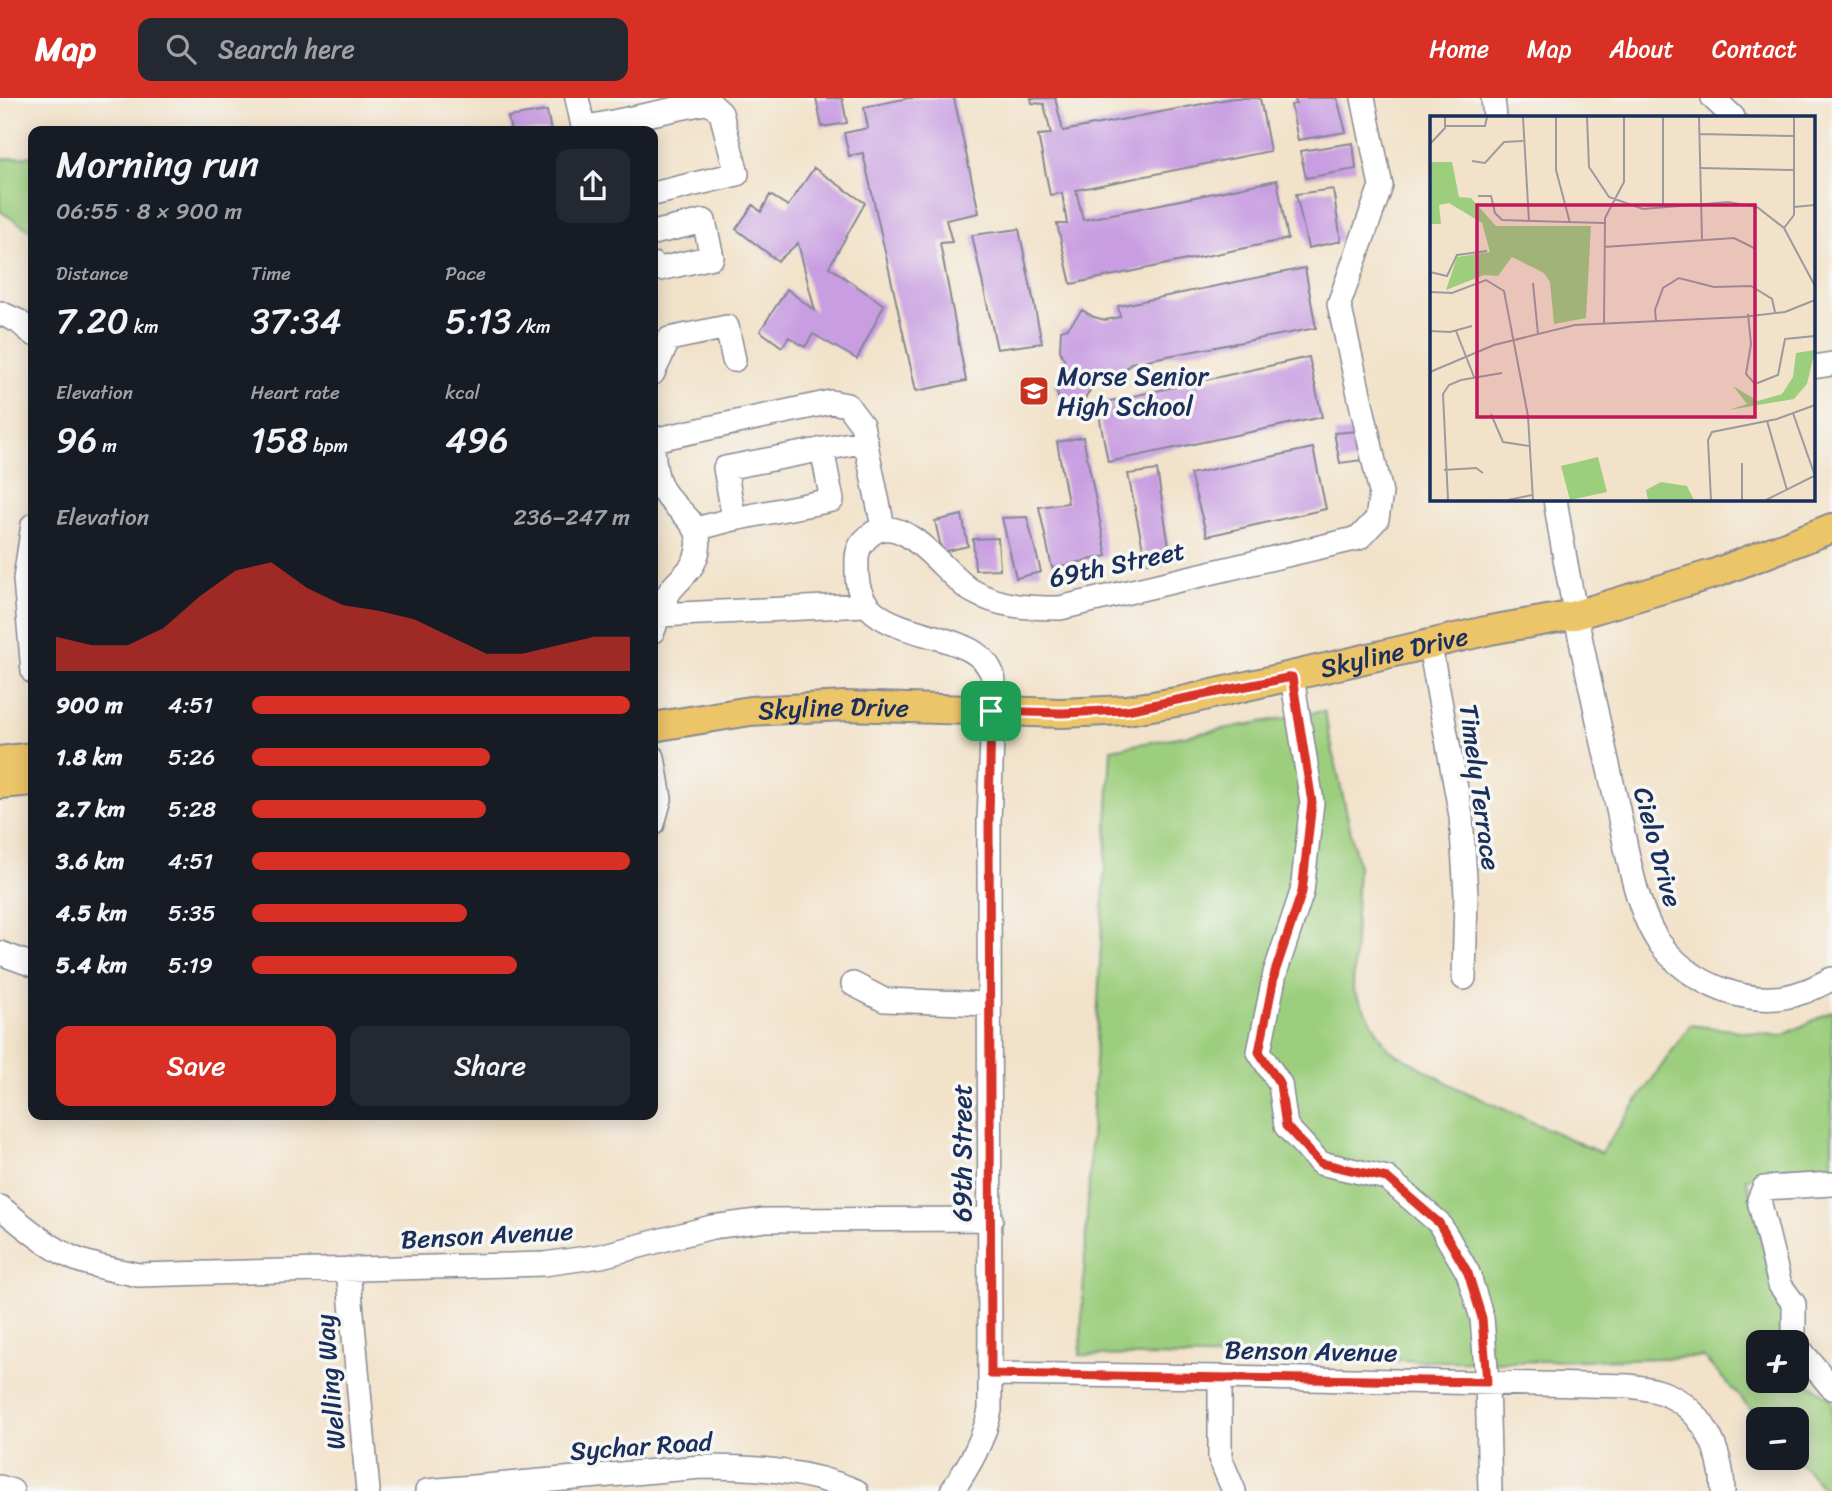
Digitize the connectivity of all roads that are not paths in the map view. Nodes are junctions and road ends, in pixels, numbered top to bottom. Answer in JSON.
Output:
{"nodes":[{"id":1,"x":577,"y":98,"type":"edge"},
{"id":2,"x":1363,"y":98,"type":"edge"},
{"id":3,"x":1493,"y":98,"type":"edge"},
{"id":4,"x":1713,"y":98,"type":"edge"},
{"id":5,"x":1495,"y":116,"type":"edge"},
{"id":6,"x":1733,"y":116,"type":"edge"},
{"id":7,"x":583,"y":126,"type":"edge"},
{"id":8,"x":602,"y":126,"type":"edge"},
{"id":9,"x":658,"y":193,"type":"edge"},
{"id":10,"x":658,"y":232,"type":"edge"},
{"id":11,"x":658,"y":268,"type":"edge"},
{"id":12,"x":0,"y":313,"type":"edge"},
{"id":13,"x":28,"y":330,"type":"edge"},
{"id":14,"x":734,"y":360,"type":"dead end"},
{"id":15,"x":658,"y":363,"type":"edge"},
{"id":16,"x":1832,"y":364,"type":"edge"},
{"id":17,"x":1814,"y":367,"type":"edge"},
{"id":18,"x":658,"y":439,"type":"edge"},
{"id":19,"x":866,"y":441,"type":"junction"},
{"id":20,"x":822,"y":449,"type":"junction"},
{"id":21,"x":658,"y":474,"type":"edge"},
{"id":22,"x":1555,"y":500,"type":"edge"},
{"id":23,"x":733,"y":519,"type":"junction"},
{"id":24,"x":883,"y":527,"type":"junction"},
{"id":25,"x":1832,"y":528,"type":"edge"},
{"id":26,"x":696,"y":529,"type":"junction"},
{"id":27,"x":28,"y":555,"type":"edge"},
{"id":28,"x":865,"y":604,"type":"junction"},
{"id":29,"x":1575,"y":615,"type":"junction"},
{"id":30,"x":658,"y":618,"type":"edge"},
{"id":31,"x":28,"y":620,"type":"edge"},
{"id":32,"x":658,"y":623,"type":"edge"},
{"id":33,"x":1430,"y":646,"type":"junction"},
{"id":34,"x":1292,"y":677,"type":"junction"},
{"id":35,"x":991,"y":711,"type":"junction"},
{"id":36,"x":658,"y":726,"type":"edge"},
{"id":37,"x":28,"y":758,"type":"edge"},
{"id":38,"x":0,"y":761,"type":"edge"},
{"id":39,"x":28,"y":781,"type":"edge"},
{"id":40,"x":0,"y":784,"type":"edge"},
{"id":41,"x":658,"y":787,"type":"edge"},
{"id":42,"x":658,"y":806,"type":"edge"},
{"id":43,"x":0,"y":953,"type":"edge"},
{"id":44,"x":28,"y":963,"type":"edge"},
{"id":45,"x":1464,"y":978,"type":"dead end"},
{"id":46,"x":1832,"y":979,"type":"edge"},
{"id":47,"x":853,"y":984,"type":"dead end"},
{"id":48,"x":989,"y":1004,"type":"junction"},
{"id":49,"x":1832,"y":1184,"type":"edge"},
{"id":50,"x":0,"y":1207,"type":"edge"},
{"id":51,"x":991,"y":1219,"type":"junction"},
{"id":52,"x":348,"y":1269,"type":"junction"},
{"id":53,"x":1795,"y":1330,"type":"edge"},
{"id":54,"x":1809,"y":1360,"type":"edge"},
{"id":55,"x":991,"y":1374,"type":"junction"},
{"id":56,"x":1220,"y":1377,"type":"junction"},
{"id":57,"x":1487,"y":1382,"type":"junction"},
{"id":58,"x":1832,"y":1388,"type":"edge"},
{"id":59,"x":603,"y":1484,"type":"edge"},
{"id":60,"x":0,"y":1487,"type":"edge"},
{"id":61,"x":12,"y":1491,"type":"edge"},
{"id":62,"x":368,"y":1491,"type":"edge"},
{"id":63,"x":427,"y":1491,"type":"edge"},
{"id":64,"x":856,"y":1491,"type":"edge"},
{"id":65,"x":952,"y":1491,"type":"edge"},
{"id":66,"x":1234,"y":1491,"type":"edge"},
{"id":67,"x":1490,"y":1491,"type":"edge"},
{"id":68,"x":1723,"y":1491,"type":"edge"}],
"edges":[{"from":1,"to":7,"type":"street"},
{"from":2,"to":24,"type":"street","name":"69th Street"},
{"from":3,"to":5,"type":"street"},
{"from":4,"to":6,"type":"street"},
{"from":8,"to":9,"type":"street"},
{"from":10,"to":11,"type":"street"},
{"from":12,"to":13,"type":"street"},
{"from":14,"to":15,"type":"street"},
{"from":16,"to":17,"type":"street"},
{"from":18,"to":19,"type":"street"},
{"from":19,"to":20,"type":"street"},
{"from":19,"to":24,"type":"street"},
{"from":20,"to":23,"type":"street"},
{"from":20,"to":23,"type":"street"},
{"from":21,"to":26,"type":"street"},
{"from":22,"to":29,"type":"street","name":"Cielo Drive"},
{"from":23,"to":26,"type":"street"},
{"from":24,"to":28,"type":"street"},
{"from":25,"to":29,"type":"main road","name":"Skyline Drive"},
{"from":26,"to":30,"type":"street"},
{"from":27,"to":31,"type":"street"},
{"from":28,"to":32,"type":"street"},
{"from":28,"to":35,"type":"street","name":"69th Street"},
{"from":29,"to":33,"type":"main road","name":"Skyline Drive"},
{"from":29,"to":46,"type":"street","name":"Cielo Drive"},
{"from":33,"to":34,"type":"main road","name":"Skyline Drive"},
{"from":33,"to":45,"type":"street","name":"Timely Terrace"},
{"from":34,"to":35,"type":"main road","name":"Skyline Drive"},
{"from":34,"to":57,"type":"street"},
{"from":35,"to":36,"type":"main road","name":"Skyline Drive"},
{"from":35,"to":48,"type":"street","name":"69th Street"},
{"from":37,"to":38,"type":"main road"},
{"from":39,"to":40,"type":"main road"},
{"from":41,"to":42,"type":"street"},
{"from":43,"to":44,"type":"street"},
{"from":47,"to":48,"type":"street"},
{"from":48,"to":51,"type":"street","name":"69th Street"},
{"from":49,"to":53,"type":"street"},
{"from":50,"to":52,"type":"street","name":"Benson Avenue"},
{"from":51,"to":52,"type":"street","name":"Benson Avenue"},
{"from":51,"to":55,"type":"street","name":"69th Street"},
{"from":52,"to":62,"type":"street","name":"Welling Way"},
{"from":54,"to":58,"type":"street"},
{"from":55,"to":56,"type":"street","name":"Benson Avenue"},
{"from":55,"to":65,"type":"street","name":"69th Street"},
{"from":56,"to":57,"type":"street","name":"Benson Avenue"},
{"from":56,"to":66,"type":"street"},
{"from":57,"to":67,"type":"street"},
{"from":57,"to":68,"type":"street","name":"Benson Avenue"},
{"from":59,"to":63,"type":"street","name":"Sychar Road"},
{"from":59,"to":64,"type":"street","name":"Sychar Road"},
{"from":60,"to":61,"type":"street"}]}
